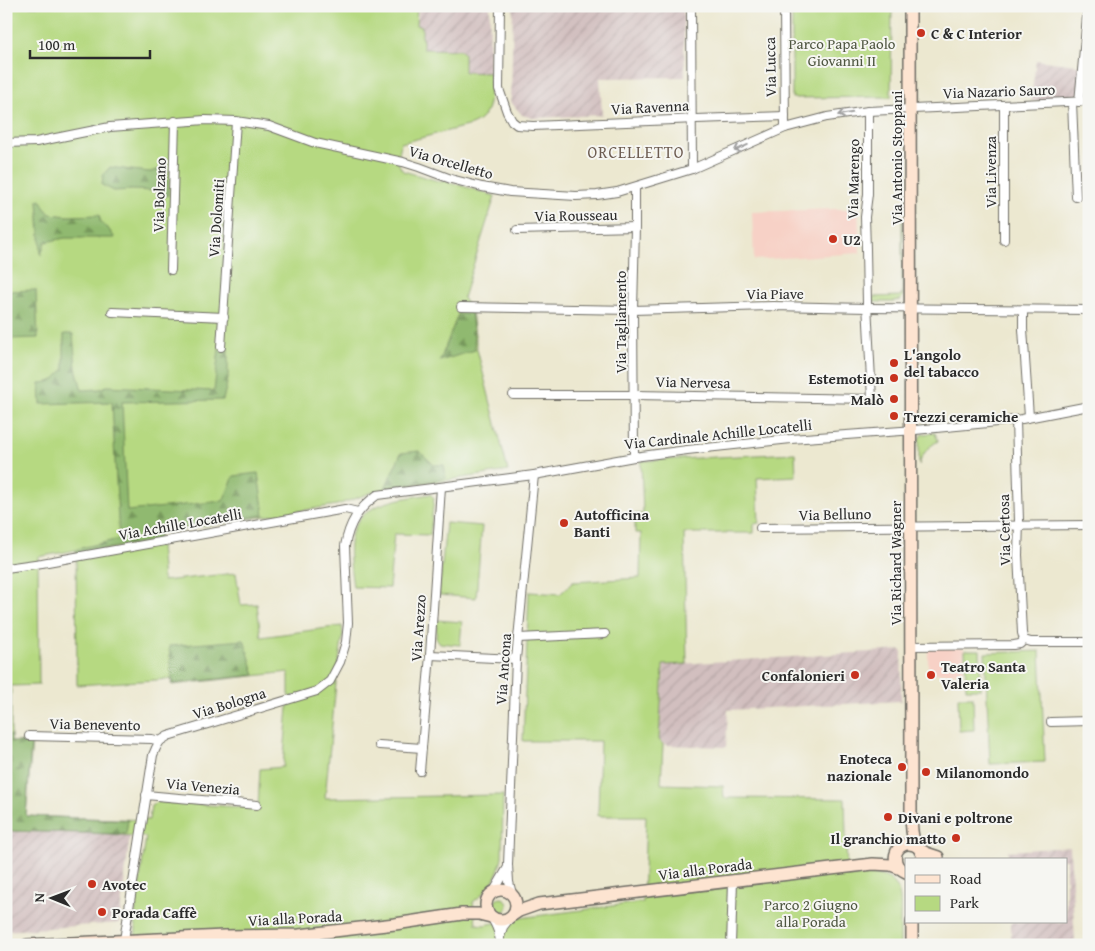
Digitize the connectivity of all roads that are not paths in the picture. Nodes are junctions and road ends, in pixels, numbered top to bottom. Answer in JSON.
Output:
{"nodes":[{"id":1,"x":500,"y":6,"type":"edge"},
{"id":2,"x":691,"y":6,"type":"edge"},
{"id":3,"x":784,"y":6,"type":"edge"},
{"id":4,"x":910,"y":6,"type":"edge"},
{"id":5,"x":1088,"y":6,"type":"edge"},
{"id":6,"x":1089,"y":101,"type":"edge"},
{"id":7,"x":1076,"y":102,"type":"junction"},
{"id":8,"x":1004,"y":105,"type":"junction"},
{"id":9,"x":910,"y":109,"type":"junction"},
{"id":10,"x":868,"y":111,"type":"junction"},
{"id":11,"x":785,"y":116,"type":"junction"},
{"id":12,"x":692,"y":119,"type":"junction"},
{"id":13,"x":236,"y":121,"type":"junction"},
{"id":14,"x":175,"y":122,"type":"junction"},
{"id":15,"x":785,"y":128,"type":"junction"},
{"id":16,"x":6,"y":143,"type":"edge"},
{"id":17,"x":692,"y":170,"type":"junction"},
{"id":18,"x":635,"y":187,"type":"junction"},
{"id":19,"x":1076,"y":197,"type":"dead end"},
{"id":20,"x":636,"y":227,"type":"junction"},
{"id":21,"x":516,"y":230,"type":"dead end"},
{"id":22,"x":1004,"y":240,"type":"dead end"},
{"id":23,"x":170,"y":270,"type":"dead end"},
{"id":24,"x":461,"y":307,"type":"dead end"},
{"id":25,"x":868,"y":308,"type":"junction"},
{"id":26,"x":910,"y":309,"type":"junction"},
{"id":27,"x":633,"y":310,"type":"junction"},
{"id":28,"x":1023,"y":310,"type":"junction"},
{"id":29,"x":1089,"y":310,"type":"edge"},
{"id":30,"x":112,"y":312,"type":"dead end"},
{"id":31,"x":224,"y":317,"type":"junction"},
{"id":32,"x":222,"y":347,"type":"dead end"},
{"id":33,"x":513,"y":395,"type":"dead end"},
{"id":34,"x":634,"y":395,"type":"junction"},
{"id":35,"x":872,"y":399,"type":"joint"},
{"id":36,"x":1089,"y":406,"type":"edge"},
{"id":37,"x":1029,"y":417,"type":"junction"},
{"id":38,"x":1016,"y":420,"type":"junction"},
{"id":39,"x":910,"y":430,"type":"junction"},
{"id":40,"x":634,"y":457,"type":"junction"},
{"id":41,"x":534,"y":475,"type":"junction"},
{"id":42,"x":441,"y":487,"type":"junction"},
{"id":43,"x":358,"y":512,"type":"junction"},
{"id":44,"x":1018,"y":525,"type":"junction"},
{"id":45,"x":1089,"y":525,"type":"edge"},
{"id":46,"x":910,"y":526,"type":"junction"},
{"id":47,"x":760,"y":528,"type":"dead end"},
{"id":48,"x":6,"y":568,"type":"edge"},
{"id":49,"x":605,"y":634,"type":"dead end"},
{"id":50,"x":518,"y":638,"type":"junction"},
{"id":51,"x":1024,"y":640,"type":"junction"},
{"id":52,"x":1089,"y":642,"type":"edge"},
{"id":53,"x":911,"y":646,"type":"junction"},
{"id":54,"x":430,"y":655,"type":"junction"},
{"id":55,"x":516,"y":659,"type":"junction"},
{"id":56,"x":1089,"y":721,"type":"edge"},
{"id":57,"x":1051,"y":722,"type":"dead end"},
{"id":58,"x":29,"y":736,"type":"dead end"},
{"id":59,"x":160,"y":741,"type":"junction"},
{"id":60,"x":379,"y":745,"type":"dead end"},
{"id":61,"x":422,"y":748,"type":"junction"},
{"id":62,"x":420,"y":771,"type":"dead end"},
{"id":63,"x":146,"y":795,"type":"junction"},
{"id":64,"x":258,"y":805,"type":"dead end"},
{"id":65,"x":911,"y":818,"type":"junction"},
{"id":66,"x":899,"y":848,"type":"junction"},
{"id":67,"x":921,"y":852,"type":"edge"},
{"id":68,"x":935,"y":858,"type":"edge"},
{"id":69,"x":873,"y":864,"type":"junction"},
{"id":70,"x":508,"y":865,"type":"junction"},
{"id":71,"x":904,"y":871,"type":"edge"},
{"id":72,"x":733,"y":881,"type":"junction"},
{"id":73,"x":491,"y":894,"type":"junction"},
{"id":74,"x":514,"y":896,"type":"junction"},
{"id":75,"x":539,"y":904,"type":"junction"},
{"id":76,"x":462,"y":914,"type":"junction"},
{"id":77,"x":511,"y":916,"type":"junction"},
{"id":78,"x":491,"y":917,"type":"junction"},
{"id":79,"x":912,"y":924,"type":"edge"},
{"id":80,"x":126,"y":940,"type":"junction"},
{"id":81,"x":500,"y":941,"type":"edge"},
{"id":82,"x":28,"y":945,"type":"edge"},
{"id":83,"x":731,"y":945,"type":"edge"},
{"id":84,"x":912,"y":945,"type":"edge"}],
"edges":[{"from":1,"to":12,"type":"street","name":"Via Ravenna"},
{"from":2,"to":12,"type":"street"},
{"from":3,"to":11,"type":"street","name":"Via Lucca"},
{"from":4,"to":9,"type":"street","name":"Via Antonio Stoppani"},
{"from":5,"to":7,"type":"street"},
{"from":6,"to":7,"type":"street","name":"Via Nazario Sauro"},
{"from":7,"to":8,"type":"street","name":"Via Nazario Sauro"},
{"from":7,"to":19,"type":"street"},
{"from":8,"to":9,"type":"street","name":"Via Nazario Sauro"},
{"from":8,"to":22,"type":"street","name":"Via Livenza"},
{"from":9,"to":10,"type":"street","name":"Via Orcelletto"},
{"from":9,"to":26,"type":"street","name":"Via Antonio Stoppani"},
{"from":10,"to":15,"type":"street","name":"Via Orcelletto","one_way":true},
{"from":10,"to":25,"type":"street","name":"Via Marengo"},
{"from":11,"to":12,"type":"street","name":"Via Ravenna"},
{"from":11,"to":15,"type":"street","name":"Via Lucca"},
{"from":12,"to":17,"type":"street"},
{"from":13,"to":14,"type":"street","name":"Via Orcelletto"},
{"from":13,"to":18,"type":"street","name":"Via Orcelletto"},
{"from":13,"to":31,"type":"street","name":"Via Dolomiti"},
{"from":14,"to":16,"type":"street","name":"Via Orcelletto"},
{"from":14,"to":23,"type":"street","name":"Via Bolzano"},
{"from":15,"to":17,"type":"street","name":"Via Orcelletto","one_way":true},
{"from":17,"to":18,"type":"street","name":"Via Orcelletto"},
{"from":18,"to":20,"type":"street","name":"Via Tagliamento"},
{"from":20,"to":21,"type":"street","name":"Via Rousseau"},
{"from":20,"to":27,"type":"street","name":"Via Tagliamento"},
{"from":24,"to":27,"type":"street","name":"Via Piave"},
{"from":25,"to":26,"type":"street","name":"Via Piave"},
{"from":25,"to":27,"type":"street","name":"Via Piave"},
{"from":25,"to":35,"type":"street","name":"Via Marengo"},
{"from":26,"to":28,"type":"street","name":"Via Piave"},
{"from":26,"to":39,"type":"street","name":"Via Richard Wagner"},
{"from":27,"to":34,"type":"street","name":"Via Tagliamento"},
{"from":28,"to":29,"type":"street","name":"Via Piave"},
{"from":28,"to":37,"type":"street"},
{"from":30,"to":31,"type":"street"},
{"from":31,"to":32,"type":"street","name":"Via Dolomiti"},
{"from":33,"to":34,"type":"street","name":"Via Nervesa"},
{"from":34,"to":35,"type":"street","name":"Via Nervesa"},
{"from":34,"to":40,"type":"street","name":"Via Tagliamento"},
{"from":36,"to":37,"type":"street","name":"Via Cardinale Achille Locatelli"},
{"from":37,"to":38,"type":"street","name":"Via Cardinale Achille Locatelli"},
{"from":38,"to":39,"type":"street","name":"Via Cardinale Achille Locatelli"},
{"from":38,"to":44,"type":"street","name":"Via Certosa"},
{"from":39,"to":40,"type":"street","name":"Via Cardinale Achille Locatelli"},
{"from":39,"to":46,"type":"street","name":"Via Richard Wagner"},
{"from":40,"to":41,"type":"street","name":"Via Cardinale Achille Locatelli"},
{"from":41,"to":42,"type":"street","name":"Via Cardinale Achille Locatelli"},
{"from":41,"to":50,"type":"street","name":"Via Ancona"},
{"from":42,"to":43,"type":"street","name":"Via Cardinale Achille Locatelli"},
{"from":42,"to":54,"type":"street","name":"Via Arezzo"},
{"from":43,"to":48,"type":"street","name":"Via Achille Locatelli"},
{"from":43,"to":59,"type":"street","name":"Via Bologna"},
{"from":44,"to":45,"type":"street","name":"Via Belluno"},
{"from":44,"to":46,"type":"street","name":"Via Belluno"},
{"from":44,"to":51,"type":"street","name":"Via Certosa"},
{"from":46,"to":47,"type":"street","name":"Via Belluno"},
{"from":46,"to":53,"type":"street","name":"Via Richard Wagner"},
{"from":49,"to":50,"type":"street"},
{"from":50,"to":55,"type":"street","name":"Via Ancona"},
{"from":51,"to":52,"type":"street"},
{"from":51,"to":53,"type":"street"},
{"from":53,"to":65,"type":"street","name":"Via Richard Wagner"},
{"from":54,"to":55,"type":"street"},
{"from":54,"to":61,"type":"street","name":"Via Arezzo"},
{"from":55,"to":70,"type":"street","name":"Via Ancona"},
{"from":56,"to":57,"type":"street"},
{"from":58,"to":59,"type":"street","name":"Via Benevento"},
{"from":59,"to":63,"type":"street"},
{"from":60,"to":61,"type":"street"},
{"from":61,"to":62,"type":"street","name":"Via Arezzo"},
{"from":63,"to":64,"type":"street","name":"Via Venezia"},
{"from":63,"to":80,"type":"street"},
{"from":65,"to":66,"type":"street","name":"Via Richard Wagner"},
{"from":65,"to":67,"type":"street","name":"Via Richard Wagner"},
{"from":66,"to":67,"type":"street"},
{"from":66,"to":69,"type":"street","name":"Via alla Porada"},
{"from":66,"to":71,"type":"street"},
{"from":67,"to":68,"type":"street"},
{"from":69,"to":71,"type":"street","name":"Via alla Porada"},
{"from":69,"to":72,"type":"street","name":"Via alla Porada"},
{"from":70,"to":73,"type":"street","name":"Via Ancona"},
{"from":70,"to":74,"type":"street","name":"Via Ancona"},
{"from":72,"to":75,"type":"street","name":"Via alla Porada"},
{"from":72,"to":83,"type":"street"},
{"from":73,"to":74,"type":"street"},
{"from":73,"to":76,"type":"street","name":"Via alla Porada"},
{"from":73,"to":78,"type":"street"},
{"from":74,"to":75,"type":"street","name":"Via alla Porada"},
{"from":74,"to":77,"type":"street"},
{"from":75,"to":77,"type":"street","name":"Via alla Porada"},
{"from":76,"to":78,"type":"street","name":"Via alla Porada"},
{"from":76,"to":80,"type":"street","name":"Via alla Porada"},
{"from":77,"to":78,"type":"street"},
{"from":77,"to":81,"type":"street"},
{"from":78,"to":81,"type":"street"},
{"from":79,"to":84,"type":"street"},
{"from":80,"to":82,"type":"street","name":"Via alla Porada"}]}
